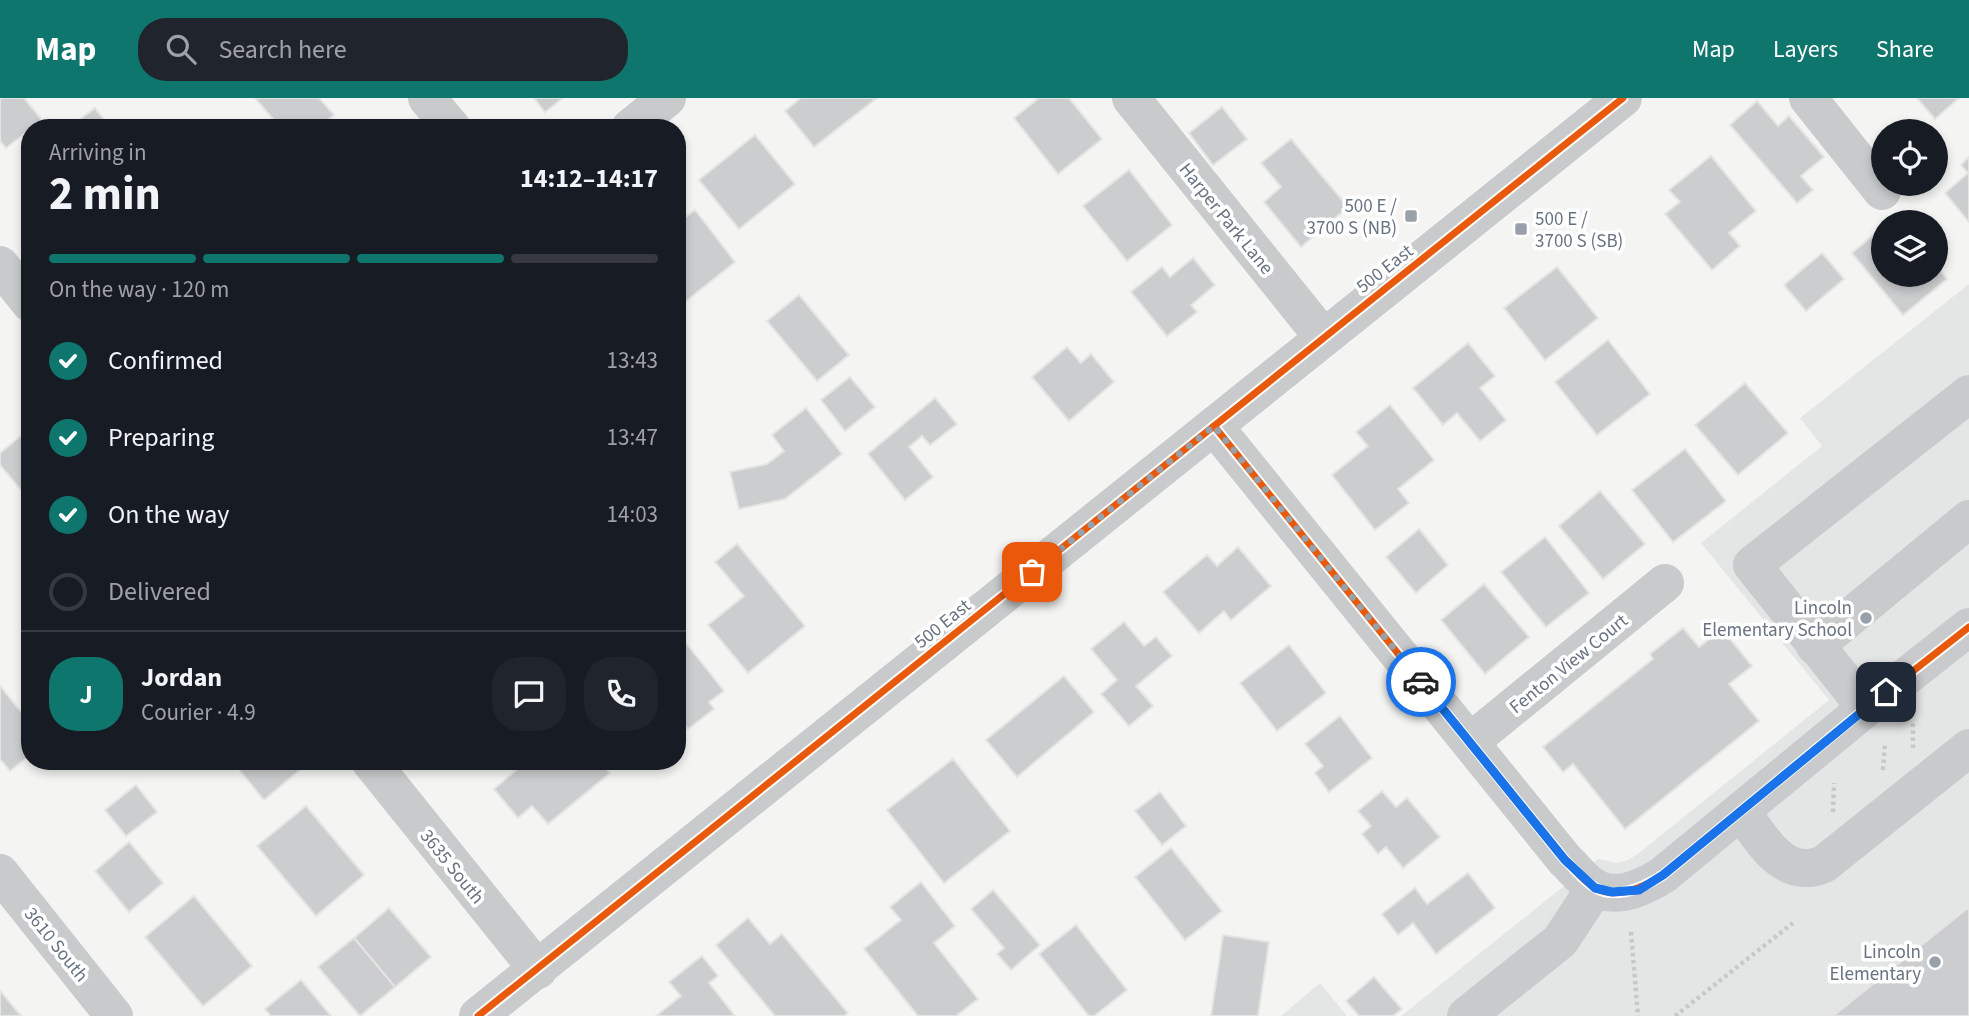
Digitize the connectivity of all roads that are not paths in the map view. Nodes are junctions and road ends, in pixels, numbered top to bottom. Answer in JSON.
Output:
{"nodes":[{"id":1,"x":428,"y":98,"type":"edge"},
{"id":2,"x":667,"y":98,"type":"edge"},
{"id":3,"x":1131,"y":98,"type":"edge"},
{"id":4,"x":1623,"y":98,"type":"edge"},
{"id":5,"x":1808,"y":98,"type":"edge"},
{"id":6,"x":445,"y":119,"type":"edge"},
{"id":7,"x":641,"y":119,"type":"edge"},
{"id":8,"x":1871,"y":177,"type":"edge"},
{"id":9,"x":0,"y":265,"type":"edge"},
{"id":10,"x":21,"y":292,"type":"edge"},
{"id":11,"x":1323,"y":337,"type":"junction"},
{"id":12,"x":1969,"y":394,"type":"edge"},
{"id":13,"x":1214,"y":426,"type":"junction"},
{"id":14,"x":1969,"y":519,"type":"edge"},
{"id":15,"x":1665,"y":583,"type":"dead end"},
{"id":16,"x":1969,"y":627,"type":"edge"},
{"id":17,"x":1815,"y":646,"type":"junction"},
{"id":18,"x":1866,"y":708,"type":"junction"},
{"id":19,"x":1470,"y":742,"type":"junction"},
{"id":20,"x":1969,"y":748,"type":"edge"},
{"id":21,"x":377,"y":770,"type":"edge"},
{"id":22,"x":1741,"y":811,"type":"junction"},
{"id":23,"x":0,"y":873,"type":"edge"},
{"id":24,"x":1595,"y":888,"type":"junction"},
{"id":25,"x":538,"y":970,"type":"junction"},
{"id":26,"x":114,"y":1016,"type":"edge"},
{"id":27,"x":478,"y":1016,"type":"edge"},
{"id":28,"x":1466,"y":1016,"type":"edge"}],
"edges":[{"from":1,"to":6,"type":"street"},
{"from":2,"to":7,"type":"street"},
{"from":3,"to":11,"type":"street","name":"Harper Park Lane"},
{"from":4,"to":11,"type":"street","name":"500 East"},
{"from":5,"to":8,"type":"street"},
{"from":9,"to":10,"type":"street"},
{"from":11,"to":13,"type":"street","name":"500 East"},
{"from":12,"to":17,"type":"street"},
{"from":13,"to":19,"type":"street"},
{"from":13,"to":25,"type":"street","name":"500 East"},
{"from":14,"to":17,"type":"street"},
{"from":15,"to":19,"type":"street","name":"Fenton View Court"},
{"from":16,"to":18,"type":"street"},
{"from":17,"to":18,"type":"street"},
{"from":18,"to":22,"type":"street"},
{"from":19,"to":24,"type":"street"},
{"from":20,"to":22,"type":"street"},
{"from":21,"to":25,"type":"street","name":"3635 South"},
{"from":22,"to":24,"type":"street"},
{"from":23,"to":26,"type":"street","name":"3610 South"},
{"from":24,"to":28,"type":"street"},
{"from":25,"to":27,"type":"street","name":"500 East"}]}
